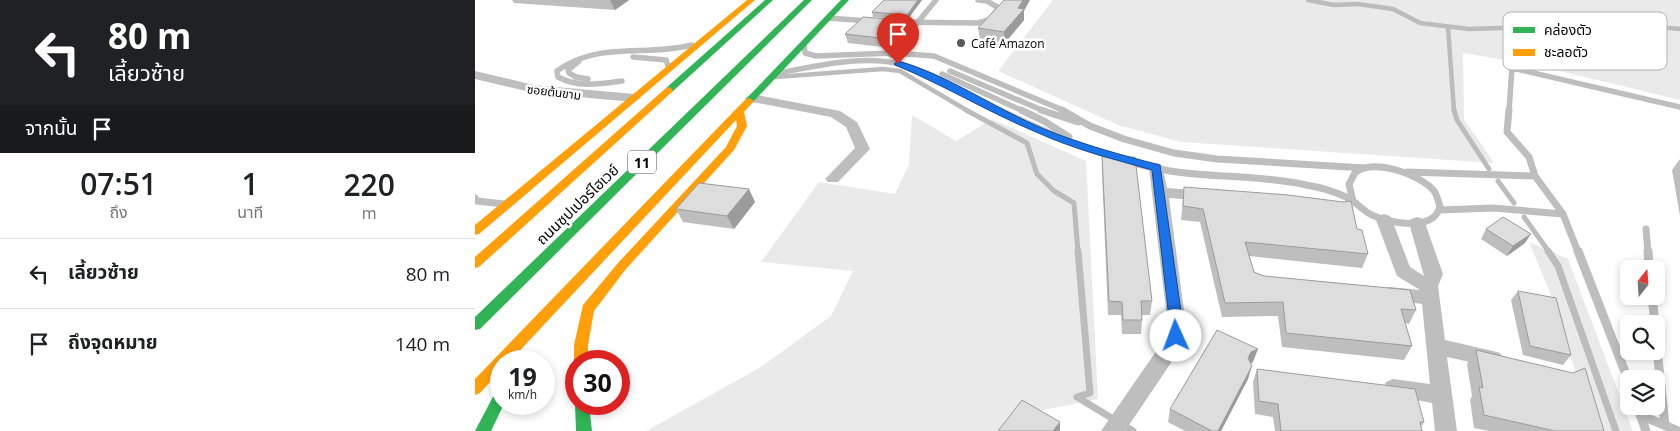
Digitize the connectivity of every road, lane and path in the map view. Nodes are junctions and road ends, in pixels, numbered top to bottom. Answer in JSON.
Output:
{"nodes":[{"id":1,"x":751,"y":0,"type":"edge"},
{"id":2,"x":769,"y":0,"type":"edge"},
{"id":3,"x":808,"y":0,"type":"edge"},
{"id":4,"x":845,"y":0,"type":"edge"},
{"id":5,"x":936,"y":0,"type":"edge"},
{"id":6,"x":978,"y":0,"type":"edge"},
{"id":7,"x":828,"y":18,"type":"junction"},
{"id":8,"x":873,"y":21,"type":"edge"},
{"id":9,"x":882,"y":22,"type":"edge"},
{"id":10,"x":918,"y":24,"type":"junction"},
{"id":11,"x":702,"y":41,"type":"junction"},
{"id":12,"x":804,"y":43,"type":"junction"},
{"id":13,"x":893,"y":53,"type":"junction"},
{"id":14,"x":885,"y":62,"type":"junction"},
{"id":15,"x":669,"y":69,"type":"junction"},
{"id":16,"x":1512,"y":70,"type":"edge"},
{"id":17,"x":1521,"y":70,"type":"edge"},
{"id":18,"x":950,"y":72,"type":"dead end"},
{"id":19,"x":775,"y":73,"type":"junction"},
{"id":20,"x":942,"y":74,"type":"dead end"},
{"id":21,"x":475,"y":75,"type":"edge"},
{"id":22,"x":634,"y":98,"type":"junction"},
{"id":23,"x":752,"y":98,"type":"junction"},
{"id":24,"x":1680,"y":107,"type":"edge"},
{"id":25,"x":739,"y":111,"type":"junction"},
{"id":26,"x":1090,"y":126,"type":"junction"},
{"id":27,"x":1079,"y":144,"type":"junction"},
{"id":28,"x":1157,"y":168,"type":"junction"},
{"id":29,"x":1368,"y":168,"type":"junction"},
{"id":30,"x":1405,"y":172,"type":"junction"},
{"id":31,"x":1535,"y":176,"type":"junction"},
{"id":32,"x":833,"y":178,"type":"dead end"},
{"id":33,"x":1160,"y":192,"type":"junction"},
{"id":34,"x":1217,"y":197,"type":"edge"},
{"id":35,"x":475,"y":198,"type":"edge"},
{"id":36,"x":1353,"y":201,"type":"junction"},
{"id":37,"x":507,"y":204,"type":"junction"},
{"id":38,"x":1440,"y":210,"type":"junction"},
{"id":39,"x":1563,"y":214,"type":"junction"},
{"id":40,"x":1384,"y":220,"type":"junction"},
{"id":41,"x":1417,"y":223,"type":"junction"},
{"id":42,"x":632,"y":224,"type":"junction"},
{"id":43,"x":1645,"y":229,"type":"dead end"},
{"id":44,"x":475,"y":231,"type":"edge"},
{"id":45,"x":1648,"y":260,"type":"edge"},
{"id":46,"x":475,"y":264,"type":"edge"},
{"id":47,"x":1373,"y":292,"type":"edge"},
{"id":48,"x":1430,"y":292,"type":"junction"},
{"id":49,"x":475,"y":325,"type":"edge"},
{"id":50,"x":1437,"y":346,"type":"junction"},
{"id":51,"x":530,"y":347,"type":"dead end"},
{"id":52,"x":512,"y":350,"type":"edge"},
{"id":53,"x":581,"y":350,"type":"edge"},
{"id":54,"x":1658,"y":360,"type":"edge"},
{"id":55,"x":1514,"y":364,"type":"edge"},
{"id":56,"x":1624,"y":370,"type":"edge"},
{"id":57,"x":490,"y":373,"type":"edge"},
{"id":58,"x":1374,"y":386,"type":"edge"},
{"id":59,"x":475,"y":389,"type":"edge"},
{"id":60,"x":1443,"y":394,"type":"junction"},
{"id":61,"x":491,"y":415,"type":"edge"},
{"id":62,"x":583,"y":415,"type":"edge"},
{"id":63,"x":1641,"y":415,"type":"edge"},
{"id":64,"x":1648,"y":415,"type":"edge"},
{"id":65,"x":1665,"y":425,"type":"junction"},
{"id":66,"x":1112,"y":430,"type":"edge"},
{"id":67,"x":483,"y":431,"type":"edge"},
{"id":68,"x":584,"y":431,"type":"edge"},
{"id":69,"x":1446,"y":431,"type":"edge"},
{"id":70,"x":1646,"y":431,"type":"edge"},
{"id":71,"x":1678,"y":431,"type":"edge"}],
"edges":[{"from":1,"to":11,"type":"main road"},
{"from":2,"to":46,"type":"main road","name":"ถนนซุปเปอร์ไฮเวย์","number":"11"},
{"from":3,"to":49,"type":"main road","name":"ถนนซุปเปอร์ไฮเวย์","number":"11"},
{"from":4,"to":7,"type":"main road"},
{"from":5,"to":10,"type":"lane"},
{"from":6,"to":10,"type":"lane"},
{"from":7,"to":8,"type":"lane"},
{"from":7,"to":12,"type":"main road"},
{"from":9,"to":10,"type":"lane"},
{"from":10,"to":13,"type":"lane"},
{"from":11,"to":15,"type":"main road"},
{"from":11,"to":15,"type":"lane"},
{"from":12,"to":13,"type":"lane"},
{"from":12,"to":19,"type":"main road"},
{"from":13,"to":14,"type":"lane"},
{"from":13,"to":26,"type":"lane"},
{"from":14,"to":19,"type":"lane"},
{"from":14,"to":27,"type":"lane"},
{"from":15,"to":22,"type":"main road"},
{"from":16,"to":31,"type":"lane"},
{"from":17,"to":24,"type":"lane"},
{"from":18,"to":26,"type":"lane"},
{"from":19,"to":23,"type":"main road"},
{"from":20,"to":27,"type":"lane"},
{"from":21,"to":22,"type":"street","name":"ซอยต้นขาม"},
{"from":22,"to":37,"type":"main road"},
{"from":23,"to":25,"type":"main road"},
{"from":23,"to":32,"type":"street"},
{"from":25,"to":42,"type":"main road"},
{"from":25,"to":53,"type":"main road"},
{"from":26,"to":29,"type":"lane"},
{"from":27,"to":28,"type":"lane"},
{"from":28,"to":33,"type":"street"},
{"from":28,"to":36,"type":"lane"},
{"from":29,"to":30,"type":"lane"},
{"from":29,"to":36,"type":"lane"},
{"from":30,"to":31,"type":"lane"},
{"from":30,"to":38,"type":"lane"},
{"from":31,"to":39,"type":"lane"},
{"from":33,"to":34,"type":"street"},
{"from":33,"to":66,"type":"street"},
{"from":35,"to":37,"type":"lane"},
{"from":36,"to":40,"type":"lane"},
{"from":37,"to":44,"type":"main road"},
{"from":38,"to":39,"type":"lane"},
{"from":38,"to":41,"type":"lane"},
{"from":39,"to":56,"type":"lane"},
{"from":40,"to":41,"type":"lane"},
{"from":40,"to":48,"type":"street"},
{"from":41,"to":48,"type":"street"},
{"from":42,"to":51,"type":"main road"},
{"from":42,"to":52,"type":"main road"},
{"from":43,"to":45,"type":"lane"},
{"from":47,"to":48,"type":"street"},
{"from":48,"to":50,"type":"street"},
{"from":50,"to":55,"type":"street"},
{"from":50,"to":60,"type":"street"},
{"from":54,"to":65,"type":"lane"},
{"from":57,"to":59,"type":"main road"},
{"from":58,"to":60,"type":"street"},
{"from":60,"to":69,"type":"street"},
{"from":61,"to":67,"type":"main road"},
{"from":62,"to":68,"type":"main road"},
{"from":63,"to":70,"type":"lane"},
{"from":64,"to":65,"type":"lane"},
{"from":65,"to":71,"type":"lane"}]}
